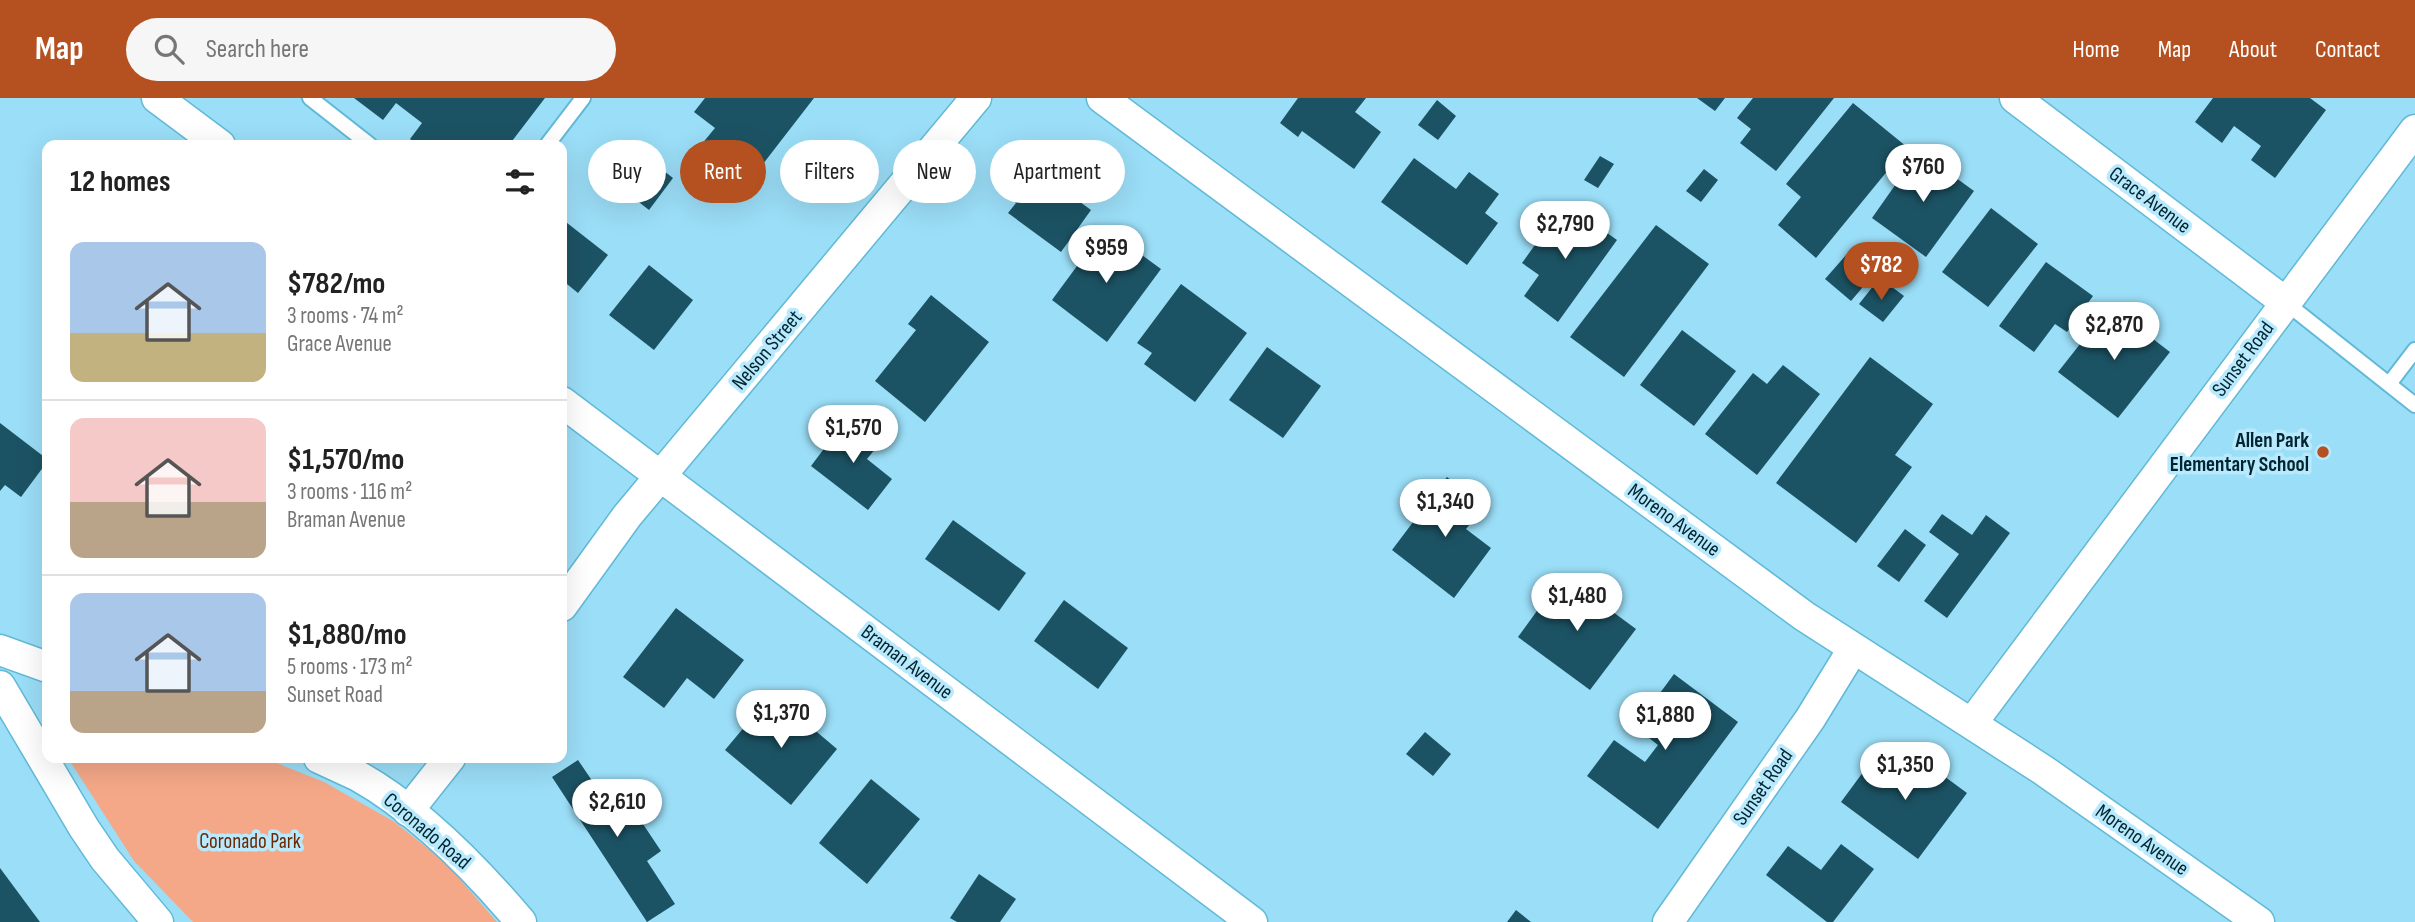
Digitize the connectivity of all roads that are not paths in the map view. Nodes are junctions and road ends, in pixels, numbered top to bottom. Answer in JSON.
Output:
{"nodes":[{"id":1,"x":158,"y":98,"type":"edge"},
{"id":2,"x":310,"y":98,"type":"edge"},
{"id":3,"x":583,"y":98,"type":"edge"},
{"id":4,"x":975,"y":98,"type":"edge"},
{"id":5,"x":1102,"y":98,"type":"edge"},
{"id":6,"x":2015,"y":98,"type":"edge"},
{"id":7,"x":2415,"y":130,"type":"edge"},
{"id":8,"x":213,"y":140,"type":"edge"},
{"id":9,"x":364,"y":140,"type":"edge"},
{"id":10,"x":551,"y":140,"type":"edge"},
{"id":11,"x":2285,"y":302,"type":"junction"},
{"id":12,"x":2415,"y":350,"type":"edge"},
{"id":13,"x":2389,"y":384,"type":"junction"},
{"id":14,"x":2415,"y":405,"type":"edge"},
{"id":15,"x":567,"y":406,"type":"edge"},
{"id":16,"x":660,"y":476,"type":"junction"},
{"id":17,"x":567,"y":599,"type":"edge"},
{"id":18,"x":1853,"y":649,"type":"junction"},
{"id":19,"x":0,"y":650,"type":"edge"},
{"id":20,"x":42,"y":665,"type":"edge"},
{"id":21,"x":0,"y":686,"type":"edge"},
{"id":22,"x":1972,"y":723,"type":"junction"},
{"id":23,"x":42,"y":738,"type":"edge"},
{"id":24,"x":54,"y":763,"type":"edge"},
{"id":25,"x":330,"y":763,"type":"edge"},
{"id":26,"x":446,"y":763,"type":"edge"},
{"id":27,"x":408,"y":811,"type":"junction"},
{"id":28,"x":158,"y":922,"type":"edge"},
{"id":29,"x":521,"y":922,"type":"edge"},
{"id":30,"x":1252,"y":922,"type":"edge"},
{"id":31,"x":1668,"y":922,"type":"edge"},
{"id":32,"x":2259,"y":922,"type":"edge"}],
"edges":[{"from":1,"to":8,"type":"street"},
{"from":2,"to":9,"type":"lane"},
{"from":3,"to":10,"type":"lane"},
{"from":4,"to":16,"type":"street","name":"Nelson Street"},
{"from":5,"to":18,"type":"street","name":"Moreno Avenue"},
{"from":6,"to":11,"type":"street","name":"Grace Avenue"},
{"from":7,"to":11,"type":"street","name":"Sunset Road"},
{"from":11,"to":13,"type":"lane"},
{"from":11,"to":22,"type":"street","name":"Sunset Road"},
{"from":12,"to":13,"type":"lane"},
{"from":13,"to":14,"type":"lane"},
{"from":15,"to":16,"type":"street","name":"Braman Avenue"},
{"from":16,"to":17,"type":"street","name":"Nelson Street"},
{"from":16,"to":30,"type":"street","name":"Braman Avenue"},
{"from":18,"to":22,"type":"street","name":"Moreno Avenue"},
{"from":18,"to":31,"type":"street","name":"Sunset Road"},
{"from":19,"to":20,"type":"street"},
{"from":21,"to":23,"type":"street"},
{"from":22,"to":32,"type":"street","name":"Moreno Avenue"},
{"from":24,"to":28,"type":"street"},
{"from":25,"to":27,"type":"street","name":"Coronado Road"},
{"from":26,"to":27,"type":"street"},
{"from":27,"to":29,"type":"street","name":"Coronado Road"}]}
